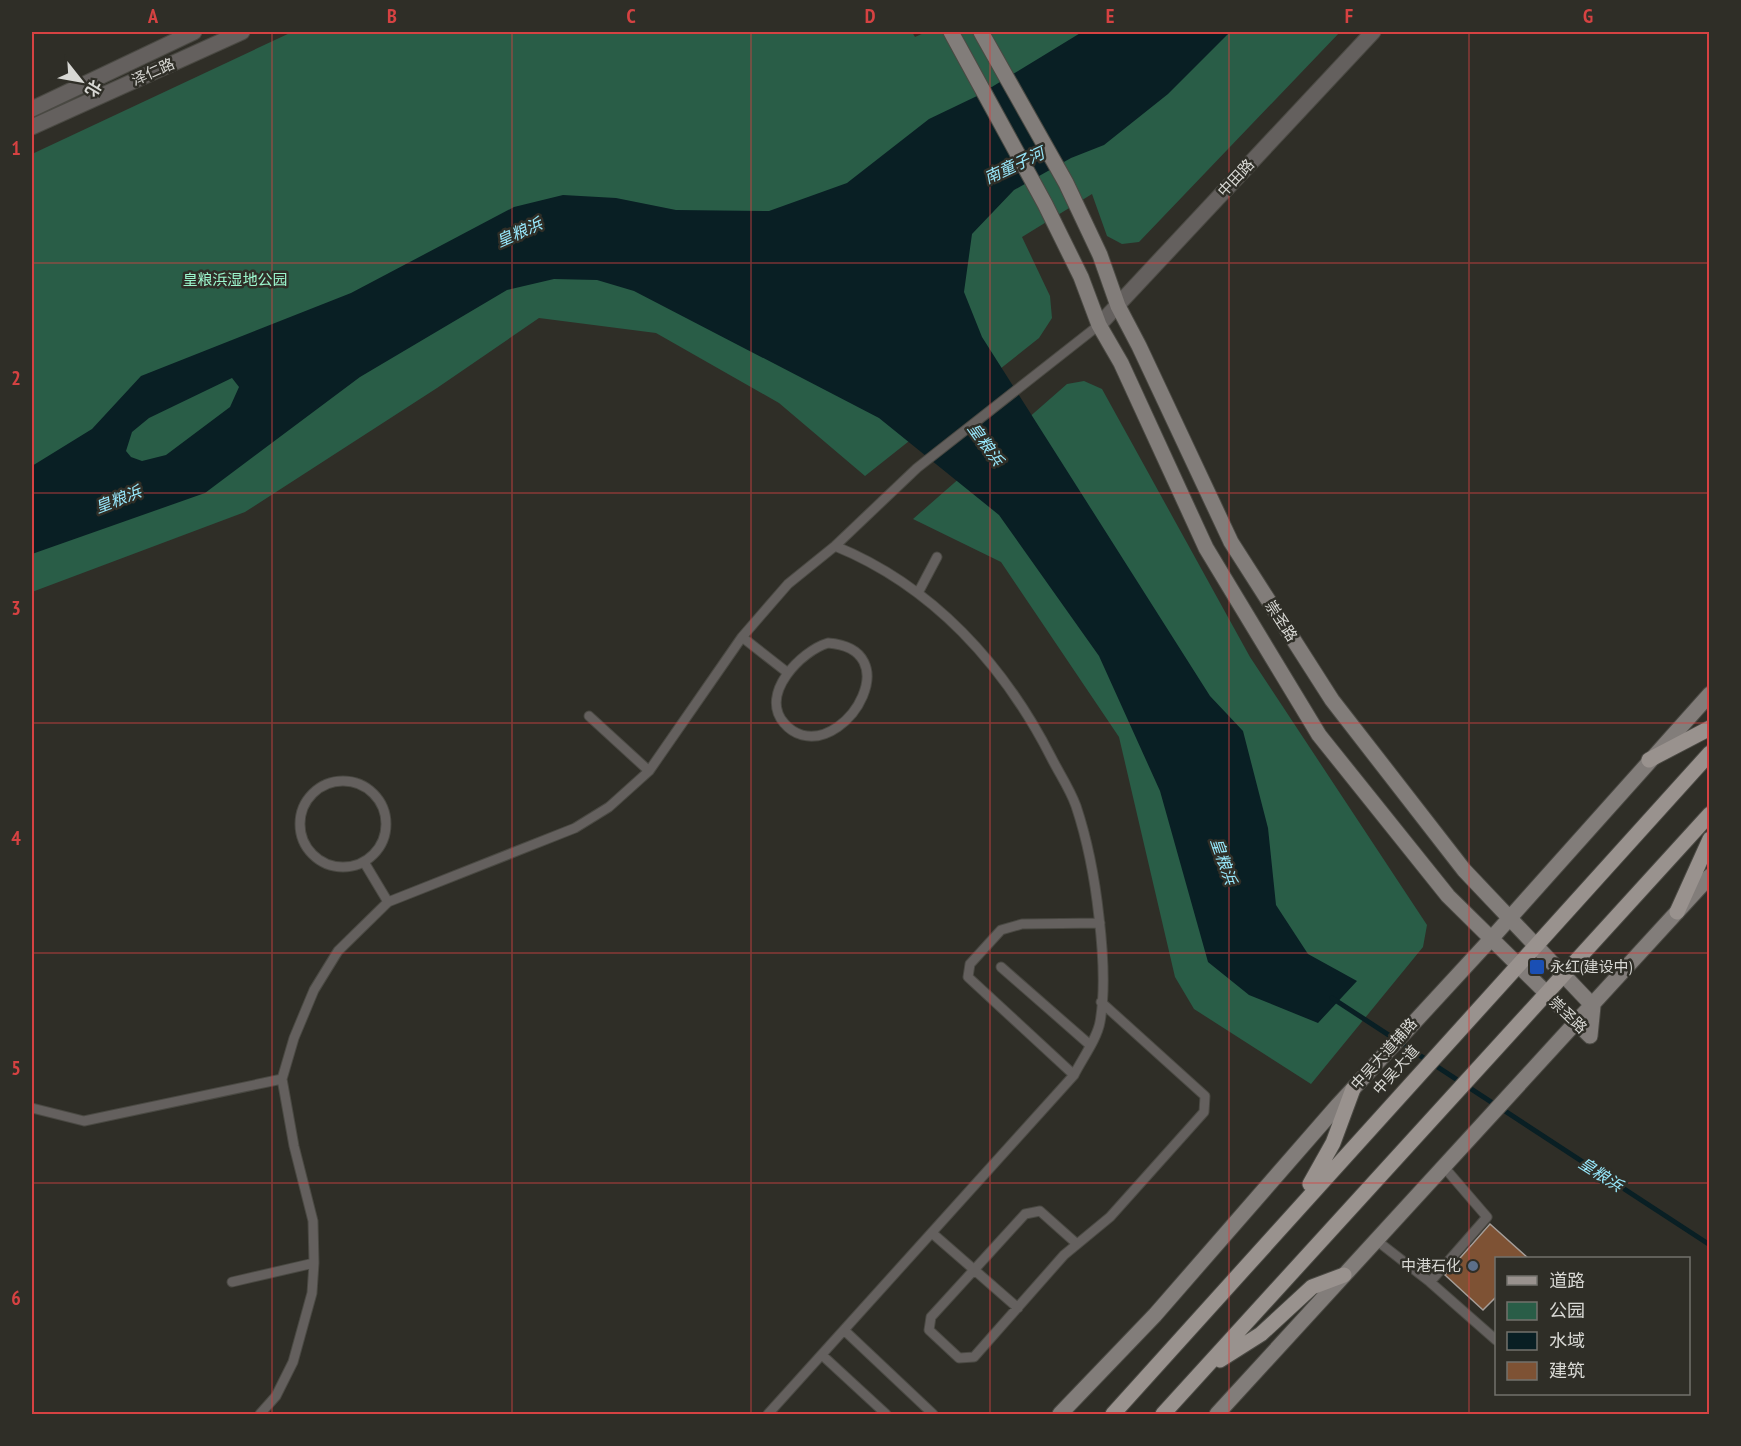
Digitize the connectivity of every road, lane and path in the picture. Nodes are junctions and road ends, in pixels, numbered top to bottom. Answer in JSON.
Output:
{"nodes":[{"id":1,"x":194,"y":32,"type":"edge"},
{"id":2,"x":242,"y":32,"type":"edge"},
{"id":3,"x":951,"y":32,"type":"edge"},
{"id":4,"x":981,"y":32,"type":"edge"},
{"id":5,"x":1373,"y":32,"type":"edge"},
{"id":6,"x":32,"y":109,"type":"edge"},
{"id":7,"x":32,"y":127,"type":"edge"},
{"id":8,"x":1118,"y":306,"type":"junction"},
{"id":9,"x":1100,"y":325,"type":"junction"},
{"id":10,"x":835,"y":546,"type":"junction"},
{"id":11,"x":938,"y":557,"type":"dead end"},
{"id":12,"x":918,"y":592,"type":"junction"},
{"id":13,"x":742,"y":637,"type":"junction"},
{"id":14,"x":788,"y":673,"type":"junction"},
{"id":15,"x":1710,"y":694,"type":"edge"},
{"id":16,"x":589,"y":716,"type":"dead end"},
{"id":17,"x":1710,"y":728,"type":"edge"},
{"id":18,"x":1710,"y":753,"type":"edge"},
{"id":19,"x":1649,"y":760,"type":"junction"},
{"id":20,"x":649,"y":771,"type":"junction"},
{"id":21,"x":1710,"y":814,"type":"edge"},
{"id":22,"x":1710,"y":839,"type":"edge"},
{"id":23,"x":364,"y":862,"type":"junction"},
{"id":24,"x":1710,"y":876,"type":"edge"},
{"id":25,"x":388,"y":902,"type":"junction"},
{"id":26,"x":1677,"y":912,"type":"junction"},
{"id":27,"x":1510,"y":918,"type":"junction"},
{"id":28,"x":1100,"y":923,"type":"junction"},
{"id":29,"x":1491,"y":939,"type":"junction"},
{"id":30,"x":1535,"y":945,"type":"junction"},
{"id":31,"x":1516,"y":964,"type":"junction"},
{"id":32,"x":1001,"y":967,"type":"dead end"},
{"id":33,"x":1563,"y":975,"type":"junction"},
{"id":34,"x":1546,"y":994,"type":"junction"},
{"id":35,"x":1101,"y":1002,"type":"junction"},
{"id":36,"x":1593,"y":1006,"type":"junction"},
{"id":37,"x":1577,"y":1024,"type":"junction"},
{"id":38,"x":1090,"y":1045,"type":"junction"},
{"id":39,"x":1074,"y":1075,"type":"junction"},
{"id":40,"x":282,"y":1078,"type":"junction"},
{"id":41,"x":1353,"y":1089,"type":"junction"},
{"id":42,"x":32,"y":1108,"type":"edge"},
{"id":43,"x":1444,"y":1167,"type":"junction"},
{"id":44,"x":1296,"y":1209,"type":"junction"},
{"id":45,"x":932,"y":1233,"type":"junction"},
{"id":46,"x":1376,"y":1240,"type":"junction"},
{"id":47,"x":1077,"y":1244,"type":"junction"},
{"id":48,"x":314,"y":1263,"type":"junction"},
{"id":49,"x":974,"y":1270,"type":"junction"},
{"id":50,"x":1344,"y":1275,"type":"junction"},
{"id":51,"x":232,"y":1282,"type":"dead end"},
{"id":52,"x":1430,"y":1282,"type":"junction"},
{"id":53,"x":1018,"y":1308,"type":"junction"},
{"id":54,"x":844,"y":1330,"type":"junction"},
{"id":55,"x":1495,"y":1338,"type":"edge"},
{"id":56,"x":822,"y":1355,"type":"junction"},
{"id":57,"x":1203,"y":1371,"type":"junction"},
{"id":58,"x":260,"y":1414,"type":"edge"},
{"id":59,"x":768,"y":1414,"type":"edge"},
{"id":60,"x":886,"y":1414,"type":"edge"},
{"id":61,"x":933,"y":1414,"type":"edge"},
{"id":62,"x":1060,"y":1414,"type":"edge"},
{"id":63,"x":1113,"y":1414,"type":"edge"},
{"id":64,"x":1163,"y":1414,"type":"edge"},
{"id":65,"x":1217,"y":1414,"type":"edge"}],
"edges":[{"from":1,"to":6,"type":"street","name":"泽仁路"},
{"from":2,"to":7,"type":"street","name":"泽仁路"},
{"from":3,"to":9,"type":"main road","name":"崇圣路"},
{"from":4,"to":8,"type":"main road","name":"崇圣路"},
{"from":5,"to":8,"type":"street","name":"中田路"},
{"from":8,"to":9,"type":"street","name":"中田路"},
{"from":8,"to":27,"type":"main road","name":"崇圣路"},
{"from":9,"to":10,"type":"lane"},
{"from":9,"to":29,"type":"main road","name":"崇圣路"},
{"from":10,"to":12,"type":"lane"},
{"from":10,"to":13,"type":"lane"},
{"from":11,"to":12,"type":"lane"},
{"from":12,"to":28,"type":"lane"},
{"from":13,"to":14,"type":"lane"},
{"from":13,"to":20,"type":"lane"},
{"from":14,"to":14,"type":"lane"},
{"from":15,"to":19,"type":"main road","name":"中吴大道辅路"},
{"from":16,"to":20,"type":"lane"},
{"from":17,"to":19,"type":"main road"},
{"from":18,"to":30,"type":"main road","name":"中吴大道"},
{"from":19,"to":27,"type":"main road","name":"中吴大道辅路"},
{"from":20,"to":25,"type":"lane"},
{"from":21,"to":33,"type":"main road"},
{"from":22,"to":26,"type":"main road"},
{"from":23,"to":23,"type":"lane"},
{"from":23,"to":25,"type":"lane"},
{"from":24,"to":26,"type":"main road"},
{"from":25,"to":40,"type":"lane"},
{"from":26,"to":36,"type":"main road"},
{"from":27,"to":29,"type":"main road","name":"中吴大道辅路"},
{"from":27,"to":30,"type":"main road","name":"崇圣路"},
{"from":28,"to":35,"type":"lane"},
{"from":28,"to":39,"type":"lane"},
{"from":29,"to":31,"type":"main road","name":"崇圣路"},
{"from":29,"to":41,"type":"main road","name":"中吴大道辅路"},
{"from":30,"to":31,"type":"main road","name":"中吴大道"},
{"from":30,"to":33,"type":"main road","name":"崇圣路"},
{"from":31,"to":34,"type":"main road","name":"崇圣路"},
{"from":31,"to":44,"type":"main road","name":"中吴大道"},
{"from":32,"to":38,"type":"lane"},
{"from":33,"to":34,"type":"main road"},
{"from":33,"to":36,"type":"main road","name":"崇圣路"},
{"from":34,"to":37,"type":"main road","name":"崇圣路"},
{"from":34,"to":57,"type":"main road"},
{"from":35,"to":38,"type":"lane"},
{"from":35,"to":47,"type":"lane"},
{"from":36,"to":37,"type":"main road"},
{"from":37,"to":43,"type":"main road"},
{"from":38,"to":39,"type":"lane"},
{"from":39,"to":45,"type":"lane"},
{"from":40,"to":42,"type":"lane"},
{"from":40,"to":48,"type":"lane"},
{"from":41,"to":44,"type":"main road"},
{"from":41,"to":62,"type":"main road","name":"中吴大道辅路"},
{"from":43,"to":46,"type":"main road"},
{"from":43,"to":52,"type":"lane"},
{"from":44,"to":63,"type":"main road","name":"中吴大道"},
{"from":45,"to":49,"type":"lane"},
{"from":45,"to":54,"type":"lane"},
{"from":46,"to":50,"type":"main road"},
{"from":46,"to":52,"type":"lane"},
{"from":47,"to":49,"type":"lane"},
{"from":47,"to":53,"type":"lane"},
{"from":48,"to":51,"type":"lane"},
{"from":48,"to":58,"type":"lane"},
{"from":49,"to":53,"type":"lane"},
{"from":49,"to":53,"type":"lane"},
{"from":50,"to":57,"type":"main road"},
{"from":50,"to":65,"type":"main road"},
{"from":52,"to":55,"type":"lane"},
{"from":54,"to":56,"type":"lane"},
{"from":54,"to":61,"type":"lane"},
{"from":56,"to":59,"type":"lane"},
{"from":56,"to":60,"type":"lane"},
{"from":57,"to":64,"type":"main road"}]}
